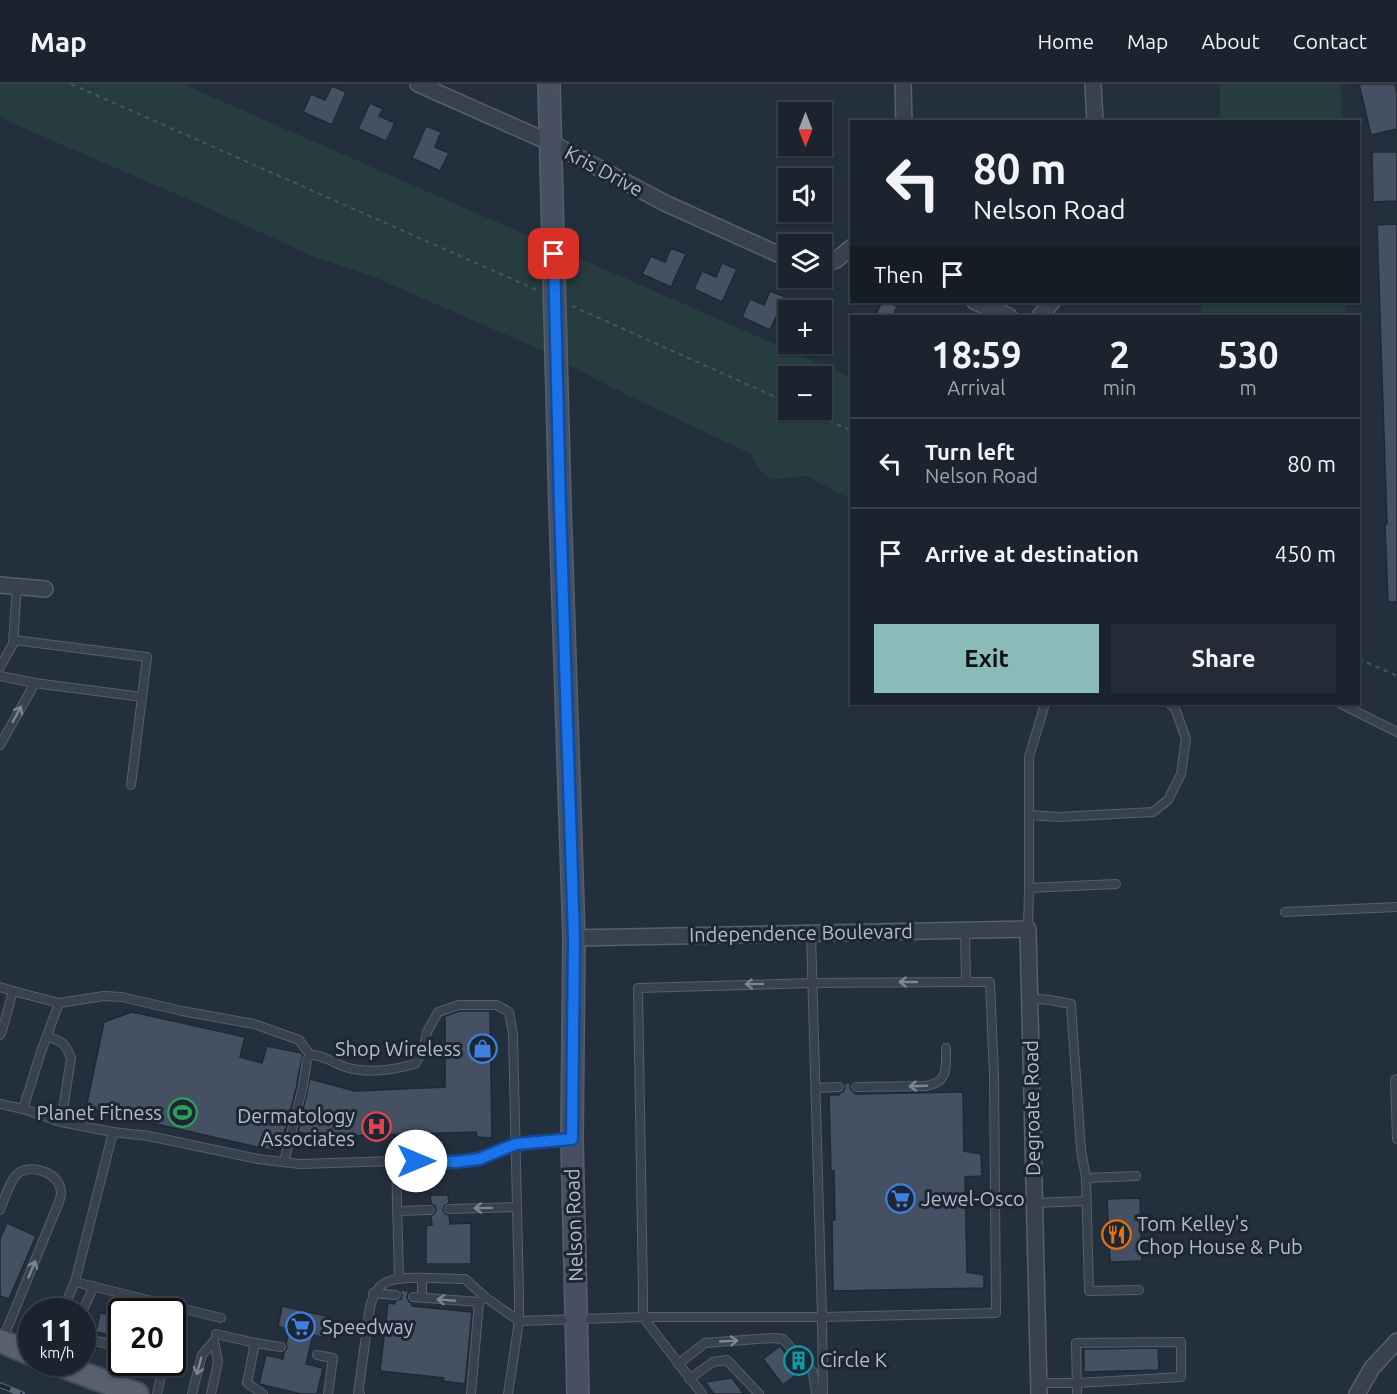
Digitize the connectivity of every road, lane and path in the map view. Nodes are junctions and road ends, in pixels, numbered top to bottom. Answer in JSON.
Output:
{"nodes":[{"id":1,"x":71,"y":84,"type":"edge"},
{"id":2,"x":418,"y":84,"type":"edge"},
{"id":3,"x":549,"y":84,"type":"edge"},
{"id":4,"x":903,"y":84,"type":"edge"},
{"id":5,"x":1094,"y":84,"type":"edge"},
{"id":6,"x":904,"y":120,"type":"edge"},
{"id":7,"x":1095,"y":120,"type":"edge"},
{"id":8,"x":551,"y":143,"type":"junction"},
{"id":9,"x":850,"y":249,"type":"edge"},
{"id":10,"x":778,"y":254,"type":"edge"},
{"id":11,"x":832,"y":261,"type":"edge"},
{"id":12,"x":544,"y":293,"type":"dead end"},
{"id":13,"x":977,"y":303,"type":"edge"},
{"id":14,"x":1051,"y":303,"type":"edge"},
{"id":15,"x":574,"y":306,"type":"dead end"},
{"id":16,"x":1007,"y":315,"type":"edge"},
{"id":17,"x":1041,"y":315,"type":"edge"},
{"id":18,"x":778,"y":398,"type":"edge"},
{"id":19,"x":827,"y":420,"type":"edge"},
{"id":20,"x":850,"y":430,"type":"edge"},
{"id":21,"x":0,"y":585,"type":"edge"},
{"id":22,"x":17,"y":586,"type":"junction"},
{"id":23,"x":45,"y":590,"type":"dead end"},
{"id":24,"x":14,"y":640,"type":"junction"},
{"id":25,"x":1360,"y":659,"type":"edge"},
{"id":26,"x":0,"y":668,"type":"edge"},
{"id":27,"x":0,"y":676,"type":"edge"},
{"id":28,"x":1397,"y":676,"type":"edge"},
{"id":29,"x":35,"y":683,"type":"junction"},
{"id":30,"x":142,"y":697,"type":"junction"},
{"id":31,"x":1045,"y":705,"type":"edge"},
{"id":32,"x":1171,"y":705,"type":"edge"},
{"id":33,"x":1343,"y":705,"type":"edge"},
{"id":34,"x":1397,"y":732,"type":"edge"},
{"id":35,"x":0,"y":745,"type":"edge"},
{"id":36,"x":131,"y":785,"type":"dead end"},
{"id":37,"x":1029,"y":815,"type":"junction"},
{"id":38,"x":1116,"y":884,"type":"dead end"},
{"id":39,"x":1029,"y":888,"type":"junction"},
{"id":40,"x":1397,"y":908,"type":"edge"},
{"id":41,"x":1285,"y":912,"type":"dead end"},
{"id":42,"x":1028,"y":929,"type":"junction"},
{"id":43,"x":965,"y":930,"type":"junction"},
{"id":44,"x":811,"y":933,"type":"junction"},
{"id":45,"x":574,"y":938,"type":"junction"},
{"id":46,"x":966,"y":982,"type":"junction"},
{"id":47,"x":813,"y":983,"type":"junction"},
{"id":48,"x":0,"y":987,"type":"edge"},
{"id":49,"x":14,"y":991,"type":"junction"},
{"id":50,"x":1029,"y":998,"type":"junction"},
{"id":51,"x":59,"y":1003,"type":"junction"},
{"id":52,"x":0,"y":1035,"type":"edge"},
{"id":53,"x":47,"y":1036,"type":"junction"},
{"id":54,"x":946,"y":1048,"type":"dead end"},
{"id":55,"x":310,"y":1055,"type":"junction"},
{"id":56,"x":1397,"y":1080,"type":"edge"},
{"id":57,"x":839,"y":1087,"type":"dead end"},
{"id":58,"x":856,"y":1087,"type":"dead end"},
{"id":59,"x":816,"y":1088,"type":"junction"},
{"id":60,"x":0,"y":1104,"type":"edge"},
{"id":61,"x":23,"y":1109,"type":"junction"},
{"id":62,"x":61,"y":1122,"type":"junction"},
{"id":63,"x":113,"y":1132,"type":"junction"},
{"id":64,"x":572,"y":1139,"type":"junction"},
{"id":65,"x":1397,"y":1139,"type":"edge"},
{"id":66,"x":516,"y":1144,"type":"junction"},
{"id":67,"x":396,"y":1161,"type":"junction"},
{"id":68,"x":284,"y":1162,"type":"junction"},
{"id":69,"x":1136,"y":1176,"type":"dead end"},
{"id":70,"x":1086,"y":1178,"type":"junction"},
{"id":71,"x":1086,"y":1201,"type":"junction"},
{"id":72,"x":1034,"y":1203,"type":"junction"},
{"id":73,"x":517,"y":1207,"type":"junction"},
{"id":74,"x":449,"y":1209,"type":"dead end"},
{"id":75,"x":0,"y":1210,"type":"edge"},
{"id":76,"x":430,"y":1210,"type":"dead end"},
{"id":77,"x":397,"y":1211,"type":"junction"},
{"id":78,"x":422,"y":1278,"type":"junction"},
{"id":79,"x":399,"y":1280,"type":"junction"},
{"id":80,"x":75,"y":1282,"type":"junction"},
{"id":81,"x":94,"y":1286,"type":"junction"},
{"id":82,"x":1139,"y":1290,"type":"dead end"},
{"id":83,"x":374,"y":1293,"type":"junction"},
{"id":84,"x":396,"y":1295,"type":"dead end"},
{"id":85,"x":413,"y":1297,"type":"dead end"},
{"id":86,"x":68,"y":1298,"type":"edge"},
{"id":87,"x":88,"y":1298,"type":"edge"},
{"id":88,"x":140,"y":1298,"type":"edge"},
{"id":89,"x":422,"y":1298,"type":"junction"},
{"id":90,"x":482,"y":1300,"type":"junction"},
{"id":91,"x":186,"y":1310,"type":"edge"},
{"id":92,"x":642,"y":1317,"type":"junction"},
{"id":93,"x":822,"y":1317,"type":"junction"},
{"id":94,"x":221,"y":1318,"type":"dead end"},
{"id":95,"x":577,"y":1320,"type":"junction"},
{"id":96,"x":519,"y":1321,"type":"junction"},
{"id":97,"x":216,"y":1334,"type":"dead end"},
{"id":98,"x":1397,"y":1341,"type":"edge"},
{"id":99,"x":1,"y":1342,"type":"edge"},
{"id":100,"x":255,"y":1343,"type":"junction"},
{"id":101,"x":281,"y":1347,"type":"dead end"},
{"id":102,"x":18,"y":1349,"type":"edge"},
{"id":103,"x":316,"y":1355,"type":"dead end"},
{"id":104,"x":678,"y":1364,"type":"junction"},
{"id":105,"x":89,"y":1376,"type":"edge"},
{"id":106,"x":161,"y":1376,"type":"edge"},
{"id":107,"x":689,"y":1379,"type":"junction"},
{"id":108,"x":1077,"y":1383,"type":"junction"},
{"id":109,"x":1039,"y":1388,"type":"edge"},
{"id":110,"x":137,"y":1394,"type":"edge"},
{"id":111,"x":157,"y":1394,"type":"edge"},
{"id":112,"x":192,"y":1394,"type":"edge"},
{"id":113,"x":211,"y":1394,"type":"edge"},
{"id":114,"x":263,"y":1394,"type":"edge"},
{"id":115,"x":328,"y":1394,"type":"edge"},
{"id":116,"x":358,"y":1394,"type":"edge"},
{"id":117,"x":471,"y":1394,"type":"edge"},
{"id":118,"x":508,"y":1394,"type":"edge"},
{"id":119,"x":578,"y":1394,"type":"edge"},
{"id":120,"x":702,"y":1394,"type":"edge"},
{"id":121,"x":759,"y":1394,"type":"edge"},
{"id":122,"x":816,"y":1394,"type":"edge"},
{"id":123,"x":824,"y":1394,"type":"edge"},
{"id":124,"x":1077,"y":1394,"type":"edge"},
{"id":125,"x":1357,"y":1394,"type":"edge"}],
"edges":[{"from":1,"to":12,"type":"path"},
{"from":2,"to":8,"type":"street","name":"Kris Drive"},
{"from":3,"to":8,"type":"street","name":"Nelson Road"},
{"from":4,"to":6,"type":"street"},
{"from":5,"to":7,"type":"street"},
{"from":8,"to":10,"type":"street","name":"Kris Drive"},
{"from":8,"to":45,"type":"street","name":"Nelson Road"},
{"from":9,"to":11,"type":"street"},
{"from":13,"to":16,"type":"street"},
{"from":14,"to":17,"type":"street"},
{"from":15,"to":18,"type":"path"},
{"from":19,"to":20,"type":"path"},
{"from":21,"to":22,"type":"street"},
{"from":22,"to":23,"type":"street"},
{"from":22,"to":24,"type":"lane"},
{"from":24,"to":26,"type":"lane"},
{"from":24,"to":30,"type":"lane"},
{"from":25,"to":28,"type":"path"},
{"from":27,"to":29,"type":"lane"},
{"from":29,"to":30,"type":"lane"},
{"from":35,"to":29,"type":"lane","one_way":true},
{"from":30,"to":36,"type":"lane"},
{"from":31,"to":37,"type":"lane"},
{"from":32,"to":37,"type":"lane"},
{"from":33,"to":34,"type":"lane"},
{"from":37,"to":39,"type":"lane"},
{"from":38,"to":39,"type":"lane"},
{"from":39,"to":42,"type":"lane"},
{"from":40,"to":41,"type":"lane"},
{"from":42,"to":43,"type":"street","name":"Independence Boulevard"},
{"from":42,"to":50,"type":"street","name":"Degroate Road"},
{"from":43,"to":44,"type":"street","name":"Independence Boulevard"},
{"from":43,"to":46,"type":"lane"},
{"from":44,"to":45,"type":"street","name":"Independence Boulevard"},
{"from":44,"to":47,"type":"lane"},
{"from":45,"to":64,"type":"street","name":"Nelson Road"},
{"from":46,"to":47,"type":"lane","one_way":true},
{"from":46,"to":93,"type":"lane"},
{"from":47,"to":59,"type":"lane"},
{"from":47,"to":92,"type":"lane","one_way":true},
{"from":48,"to":49,"type":"lane"},
{"from":49,"to":51,"type":"lane"},
{"from":49,"to":52,"type":"lane"},
{"from":50,"to":70,"type":"lane"},
{"from":50,"to":72,"type":"street","name":"Degroate Road"},
{"from":51,"to":53,"type":"lane"},
{"from":51,"to":55,"type":"lane"},
{"from":53,"to":61,"type":"lane"},
{"from":53,"to":62,"type":"lane"},
{"from":54,"to":58,"type":"lane","one_way":true},
{"from":55,"to":66,"type":"lane"},
{"from":55,"to":68,"type":"lane"},
{"from":56,"to":65,"type":"lane"},
{"from":57,"to":59,"type":"lane"},
{"from":59,"to":93,"type":"lane"},
{"from":60,"to":61,"type":"lane"},
{"from":61,"to":62,"type":"lane"},
{"from":62,"to":63,"type":"lane"},
{"from":63,"to":68,"type":"lane"},
{"from":63,"to":80,"type":"lane"},
{"from":64,"to":66,"type":"lane"},
{"from":64,"to":95,"type":"street","name":"Nelson Road"},
{"from":66,"to":67,"type":"lane"},
{"from":66,"to":73,"type":"lane"},
{"from":67,"to":68,"type":"lane"},
{"from":67,"to":77,"type":"lane"},
{"from":69,"to":70,"type":"lane"},
{"from":70,"to":71,"type":"lane"},
{"from":71,"to":72,"type":"lane"},
{"from":71,"to":82,"type":"lane"},
{"from":72,"to":109,"type":"street","name":"Degroate Road"},
{"from":73,"to":74,"type":"lane","one_way":true},
{"from":73,"to":96,"type":"lane"},
{"from":99,"to":75,"type":"lane","one_way":true},
{"from":76,"to":77,"type":"lane"},
{"from":77,"to":79,"type":"lane"},
{"from":78,"to":79,"type":"lane"},
{"from":78,"to":89,"type":"lane"},
{"from":78,"to":90,"type":"lane"},
{"from":79,"to":83,"type":"lane"},
{"from":80,"to":81,"type":"lane"},
{"from":80,"to":86,"type":"lane"},
{"from":81,"to":87,"type":"lane"},
{"from":81,"to":88,"type":"lane"},
{"from":83,"to":84,"type":"lane"},
{"from":83,"to":116,"type":"lane"},
{"from":85,"to":89,"type":"lane"},
{"from":90,"to":89,"type":"lane","one_way":true},
{"from":90,"to":96,"type":"lane"},
{"from":90,"to":117,"type":"lane"},
{"from":91,"to":94,"type":"lane"},
{"from":92,"to":93,"type":"lane"},
{"from":92,"to":95,"type":"lane"},
{"from":92,"to":104,"type":"lane"},
{"from":93,"to":123,"type":"lane"},
{"from":95,"to":96,"type":"lane"},
{"from":95,"to":119,"type":"street","name":"Nelson Road"},
{"from":96,"to":118,"type":"lane"},
{"from":97,"to":100,"type":"lane"},
{"from":98,"to":125,"type":"street"},
{"from":99,"to":102,"type":"main road"},
{"from":100,"to":101,"type":"lane"},
{"from":100,"to":114,"type":"lane"},
{"from":103,"to":115,"type":"lane"},
{"from":104,"to":107,"type":"lane"},
{"from":104,"to":122,"type":"lane","one_way":true},
{"from":105,"to":110,"type":"main road"},
{"from":106,"to":111,"type":"lane"},
{"from":107,"to":120,"type":"lane"},
{"from":107,"to":121,"type":"lane"},
{"from":108,"to":108,"type":"lane"},
{"from":108,"to":109,"type":"lane"},
{"from":108,"to":124,"type":"lane"},
{"from":113,"to":112,"type":"lane","one_way":true}]}
